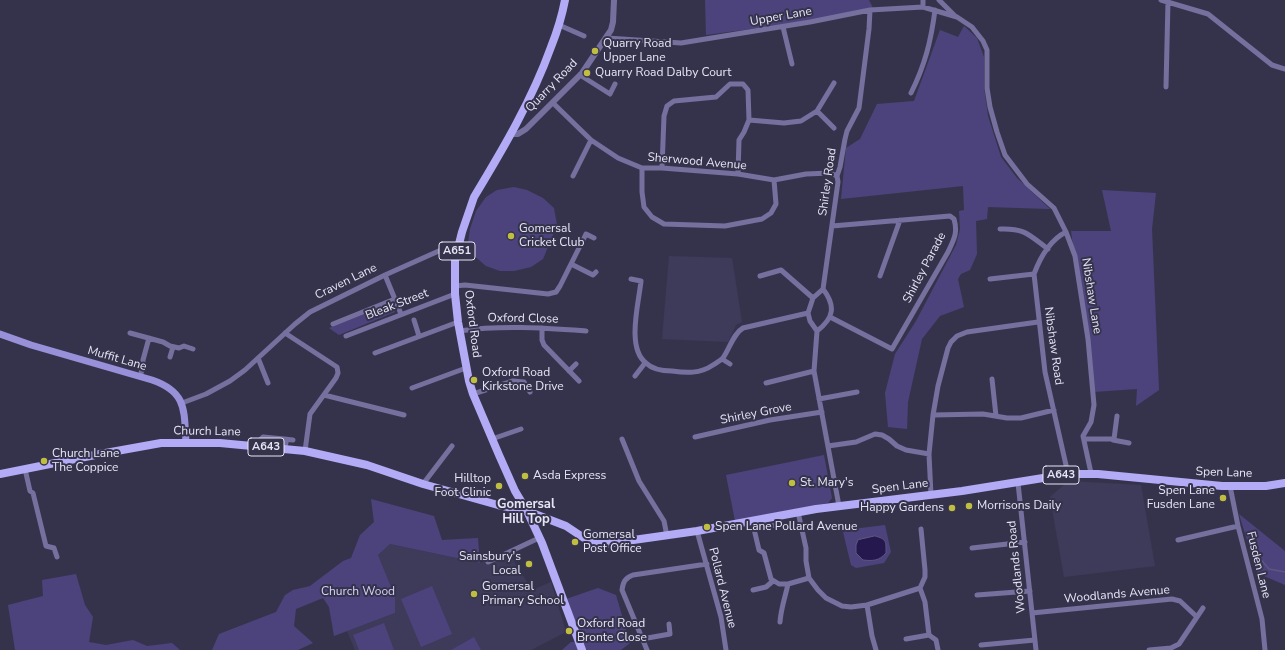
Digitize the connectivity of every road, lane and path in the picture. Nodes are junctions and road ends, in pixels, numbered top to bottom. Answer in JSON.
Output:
{"nodes":[{"id":1,"x":565,"y":0,"type":"edge"},
{"id":2,"x":614,"y":0,"type":"edge"},
{"id":3,"x":923,"y":0,"type":"edge"},
{"id":4,"x":939,"y":0,"type":"edge"},
{"id":5,"x":1161,"y":0,"type":"edge"},
{"id":6,"x":1168,"y":1,"type":"junction"},
{"id":7,"x":923,"y":7,"type":"junction"},
{"id":8,"x":870,"y":10,"type":"junction"},
{"id":9,"x":934,"y":10,"type":"junction"},
{"id":10,"x":957,"y":17,"type":"junction"},
{"id":11,"x":559,"y":25,"type":"junction"},
{"id":12,"x":784,"y":27,"type":"junction"},
{"id":13,"x":584,"y":36,"type":"dead end"},
{"id":14,"x":607,"y":38,"type":"junction"},
{"id":15,"x":986,"y":50,"type":"joint"},
{"id":16,"x":792,"y":64,"type":"dead end"},
{"id":17,"x":1285,"y":69,"type":"edge"},
{"id":18,"x":580,"y":75,"type":"junction"},
{"id":19,"x":834,"y":83,"type":"dead end"},
{"id":20,"x":615,"y":84,"type":"dead end"},
{"id":21,"x":1166,"y":87,"type":"dead end"},
{"id":22,"x":911,"y":93,"type":"dead end"},
{"id":23,"x":553,"y":103,"type":"junction"},
{"id":24,"x":817,"y":111,"type":"junction"},
{"id":25,"x":749,"y":120,"type":"junction"},
{"id":26,"x":834,"y":128,"type":"dead end"},
{"id":27,"x":512,"y":134,"type":"junction"},
{"id":28,"x":591,"y":140,"type":"junction"},
{"id":29,"x":642,"y":168,"type":"junction"},
{"id":30,"x":662,"y":168,"type":"junction"},
{"id":31,"x":738,"y":174,"type":"junction"},
{"id":32,"x":573,"y":176,"type":"dead end"},
{"id":33,"x":837,"y":176,"type":"junction"},
{"id":34,"x":774,"y":180,"type":"junction"},
{"id":35,"x":900,"y":220,"type":"junction"},
{"id":36,"x":832,"y":226,"type":"junction"},
{"id":37,"x":1000,"y":229,"type":"dead end"},
{"id":38,"x":1066,"y":232,"type":"junction"},
{"id":39,"x":594,"y":238,"type":"dead end"},
{"id":40,"x":1048,"y":249,"type":"junction"},
{"id":41,"x":457,"y":250,"type":"junction"},
{"id":42,"x":571,"y":264,"type":"junction"},
{"id":43,"x":385,"y":274,"type":"junction"},
{"id":44,"x":1034,"y":274,"type":"junction"},
{"id":45,"x":594,"y":275,"type":"dead end"},
{"id":46,"x":760,"y":276,"type":"dead end"},
{"id":47,"x":880,"y":276,"type":"dead end"},
{"id":48,"x":631,"y":279,"type":"dead end"},
{"id":49,"x":990,"y":279,"type":"dead end"},
{"id":50,"x":823,"y":289,"type":"junction"},
{"id":51,"x":455,"y":290,"type":"junction"},
{"id":52,"x":813,"y":298,"type":"junction"},
{"id":53,"x":395,"y":299,"type":"junction"},
{"id":54,"x":808,"y":313,"type":"junction"},
{"id":55,"x":401,"y":314,"type":"junction"},
{"id":56,"x":830,"y":317,"type":"junction"},
{"id":57,"x":414,"y":320,"type":"dead end"},
{"id":58,"x":458,"y":322,"type":"junction"},
{"id":59,"x":1038,"y":322,"type":"junction"},
{"id":60,"x":333,"y":324,"type":"dead end"},
{"id":61,"x":542,"y":328,"type":"junction"},
{"id":62,"x":586,"y":331,"type":"dead end"},
{"id":63,"x":817,"y":331,"type":"junction"},
{"id":64,"x":459,"y":332,"type":"junction"},
{"id":65,"x":130,"y":333,"type":"dead end"},
{"id":66,"x":285,"y":333,"type":"junction"},
{"id":67,"x":0,"y":334,"type":"edge"},
{"id":68,"x":346,"y":336,"type":"dead end"},
{"id":69,"x":419,"y":336,"type":"junction"},
{"id":70,"x":149,"y":338,"type":"junction"},
{"id":71,"x":174,"y":347,"type":"junction"},
{"id":72,"x":194,"y":349,"type":"dead end"},
{"id":73,"x":378,"y":350,"type":"dead end"},
{"id":74,"x":170,"y":356,"type":"dead end"},
{"id":75,"x":258,"y":358,"type":"junction"},
{"id":76,"x":722,"y":359,"type":"junction"},
{"id":77,"x":645,"y":363,"type":"junction"},
{"id":78,"x":576,"y":364,"type":"dead end"},
{"id":79,"x":730,"y":364,"type":"dead end"},
{"id":80,"x":466,"y":368,"type":"junction"},
{"id":81,"x":570,"y":371,"type":"junction"},
{"id":82,"x":814,"y":372,"type":"junction"},
{"id":83,"x":635,"y":376,"type":"dead end"},
{"id":84,"x":140,"y":377,"type":"junction"},
{"id":85,"x":992,"y":379,"type":"dead end"},
{"id":86,"x":580,"y":381,"type":"dead end"},
{"id":87,"x":268,"y":383,"type":"dead end"},
{"id":88,"x":766,"y":383,"type":"dead end"},
{"id":89,"x":412,"y":388,"type":"dead end"},
{"id":90,"x":530,"y":392,"type":"dead end"},
{"id":91,"x":856,"y":392,"type":"dead end"},
{"id":92,"x":473,"y":394,"type":"junction"},
{"id":93,"x":324,"y":395,"type":"junction"},
{"id":94,"x":820,"y":399,"type":"junction"},
{"id":95,"x":182,"y":403,"type":"junction"},
{"id":96,"x":1054,"y":410,"type":"junction"},
{"id":97,"x":822,"y":412,"type":"junction"},
{"id":98,"x":404,"y":415,"type":"dead end"},
{"id":99,"x":933,"y":415,"type":"junction"},
{"id":100,"x":996,"y":416,"type":"junction"},
{"id":101,"x":1117,"y":416,"type":"dead end"},
{"id":102,"x":521,"y":429,"type":"dead end"},
{"id":103,"x":695,"y":437,"type":"dead end"},
{"id":104,"x":284,"y":439,"type":"junction"},
{"id":105,"x":492,"y":439,"type":"junction"},
{"id":106,"x":622,"y":439,"type":"dead end"},
{"id":107,"x":1084,"y":439,"type":"junction"},
{"id":108,"x":293,"y":440,"type":"dead end"},
{"id":109,"x":1113,"y":440,"type":"junction"},
{"id":110,"x":186,"y":443,"type":"junction"},
{"id":111,"x":1129,"y":443,"type":"dead end"},
{"id":112,"x":258,"y":446,"type":"junction"},
{"id":113,"x":452,"y":446,"type":"dead end"},
{"id":114,"x":828,"y":446,"type":"junction"},
{"id":115,"x":284,"y":449,"type":"junction"},
{"id":116,"x":305,"y":451,"type":"junction"},
{"id":117,"x":929,"y":454,"type":"junction"},
{"id":118,"x":25,"y":469,"type":"junction"},
{"id":119,"x":1091,"y":473,"type":"junction"},
{"id":120,"x":0,"y":474,"type":"edge"},
{"id":121,"x":1068,"y":474,"type":"junction"},
{"id":122,"x":1018,"y":482,"type":"junction"},
{"id":123,"x":1285,"y":483,"type":"edge"},
{"id":124,"x":423,"y":484,"type":"junction"},
{"id":125,"x":1230,"y":486,"type":"junction"},
{"id":126,"x":931,"y":496,"type":"junction"},
{"id":127,"x":839,"y":506,"type":"junction"},
{"id":128,"x":527,"y":511,"type":"junction"},
{"id":129,"x":798,"y":512,"type":"junction"},
{"id":130,"x":776,"y":525,"type":"dead end"},
{"id":131,"x":1238,"y":526,"type":"junction"},
{"id":132,"x":921,"y":529,"type":"dead end"},
{"id":133,"x":697,"y":531,"type":"junction"},
{"id":134,"x":667,"y":536,"type":"junction"},
{"id":135,"x":540,"y":538,"type":"junction"},
{"id":136,"x":1178,"y":540,"type":"dead end"},
{"id":137,"x":1025,"y":542,"type":"junction"},
{"id":138,"x":972,"y":548,"type":"dead end"},
{"id":139,"x":57,"y":557,"type":"dead end"},
{"id":140,"x":488,"y":562,"type":"dead end"},
{"id":141,"x":707,"y":564,"type":"junction"},
{"id":142,"x":809,"y":578,"type":"junction"},
{"id":143,"x":773,"y":581,"type":"junction"},
{"id":144,"x":788,"y":584,"type":"junction"},
{"id":145,"x":920,"y":588,"type":"junction"},
{"id":146,"x":753,"y":590,"type":"dead end"},
{"id":147,"x":1030,"y":591,"type":"junction"},
{"id":148,"x":977,"y":595,"type":"dead end"},
{"id":149,"x":867,"y":605,"type":"junction"},
{"id":150,"x":1203,"y":608,"type":"dead end"},
{"id":151,"x":1032,"y":613,"type":"junction"},
{"id":152,"x":1197,"y":617,"type":"junction"},
{"id":153,"x":780,"y":622,"type":"dead end"},
{"id":154,"x":669,"y":624,"type":"dead end"},
{"id":155,"x":929,"y":635,"type":"junction"},
{"id":156,"x":642,"y":639,"type":"junction"},
{"id":157,"x":906,"y":639,"type":"dead end"},
{"id":158,"x":1035,"y":640,"type":"junction"},
{"id":159,"x":981,"y":645,"type":"dead end"},
{"id":160,"x":582,"y":650,"type":"edge"},
{"id":161,"x":647,"y":650,"type":"edge"},
{"id":162,"x":726,"y":650,"type":"edge"},
{"id":163,"x":876,"y":650,"type":"edge"},
{"id":164,"x":938,"y":650,"type":"edge"},
{"id":165,"x":1036,"y":650,"type":"edge"},
{"id":166,"x":1148,"y":650,"type":"edge"},
{"id":167,"x":1265,"y":650,"type":"edge"}],
"edges":[{"from":1,"to":11,"type":"main road","name":"Oxford Road","number":"A651"},
{"from":2,"to":14,"type":"street","name":"Quarry Road"},
{"from":3,"to":7,"type":"street"},
{"from":4,"to":10,"type":"street","name":"Upper Lane"},
{"from":5,"to":6,"type":"street"},
{"from":6,"to":17,"type":"street"},
{"from":6,"to":21,"type":"street"},
{"from":7,"to":8,"type":"street","name":"Upper Lane"},
{"from":7,"to":9,"type":"street","name":"Upper Lane"},
{"from":8,"to":12,"type":"street","name":"Upper Lane"},
{"from":8,"to":33,"type":"street","name":"Shirley Road"},
{"from":9,"to":10,"type":"street","name":"Upper Lane"},
{"from":9,"to":22,"type":"street"},
{"from":10,"to":15,"type":"street","name":"Upper Lane"},
{"from":11,"to":13,"type":"street"},
{"from":11,"to":27,"type":"main road","name":"Oxford Road","number":"A651"},
{"from":12,"to":14,"type":"street","name":"Upper Lane"},
{"from":12,"to":16,"type":"street"},
{"from":14,"to":18,"type":"street","name":"Quarry Road"},
{"from":15,"to":38,"type":"street","name":"Nibshaw Lane"},
{"from":18,"to":20,"type":"street"},
{"from":18,"to":23,"type":"street","name":"Quarry Road"},
{"from":19,"to":24,"type":"street"},
{"from":23,"to":27,"type":"street","name":"Quarry Road"},
{"from":23,"to":28,"type":"street","name":"Sherwood Avenue"},
{"from":24,"to":25,"type":"street"},
{"from":24,"to":26,"type":"street"},
{"from":25,"to":30,"type":"street"},
{"from":25,"to":31,"type":"street"},
{"from":27,"to":41,"type":"main road","name":"Oxford Road","number":"A651"},
{"from":28,"to":29,"type":"street","name":"Sherwood Avenue"},
{"from":28,"to":32,"type":"street"},
{"from":29,"to":30,"type":"street","name":"Sherwood Avenue"},
{"from":29,"to":34,"type":"street"},
{"from":30,"to":31,"type":"street","name":"Sherwood Avenue"},
{"from":31,"to":34,"type":"street","name":"Sherwood Avenue"},
{"from":33,"to":34,"type":"street","name":"Sherwood Avenue"},
{"from":33,"to":36,"type":"street","name":"Shirley Road"},
{"from":35,"to":36,"type":"street","name":"Shirley Parade"},
{"from":35,"to":47,"type":"street"},
{"from":35,"to":56,"type":"street","name":"Shirley Parade"},
{"from":36,"to":50,"type":"street","name":"Shirley Road"},
{"from":37,"to":40,"type":"street"},
{"from":38,"to":40,"type":"street"},
{"from":38,"to":107,"type":"street","name":"Nibshaw Lane"},
{"from":39,"to":42,"type":"street"},
{"from":40,"to":44,"type":"street"},
{"from":41,"to":43,"type":"street","name":"Craven Lane"},
{"from":41,"to":51,"type":"main road","name":"Oxford Road","number":"A651"},
{"from":42,"to":45,"type":"street"},
{"from":42,"to":51,"type":"street"},
{"from":43,"to":53,"type":"street"},
{"from":43,"to":66,"type":"street","name":"Craven Lane"},
{"from":44,"to":49,"type":"street"},
{"from":44,"to":59,"type":"street","name":"Nibshaw Road"},
{"from":46,"to":52,"type":"street"},
{"from":48,"to":77,"type":"street"},
{"from":50,"to":52,"type":"street"},
{"from":50,"to":56,"type":"street"},
{"from":51,"to":55,"type":"street","name":"Bleak Street"},
{"from":51,"to":58,"type":"main road","name":"Oxford Road","number":"A651"},
{"from":52,"to":54,"type":"street"},
{"from":53,"to":55,"type":"street"},
{"from":53,"to":60,"type":"street"},
{"from":54,"to":63,"type":"street"},
{"from":54,"to":76,"type":"street"},
{"from":55,"to":68,"type":"street","name":"Bleak Street"},
{"from":56,"to":63,"type":"street"},
{"from":57,"to":69,"type":"street"},
{"from":58,"to":64,"type":"main road","name":"Oxford Road","number":"A651"},
{"from":58,"to":69,"type":"street"},
{"from":59,"to":96,"type":"street","name":"Nibshaw Road"},
{"from":59,"to":99,"type":"street"},
{"from":61,"to":62,"type":"street","name":"Oxford Close"},
{"from":61,"to":64,"type":"street","name":"Oxford Close"},
{"from":61,"to":81,"type":"street"},
{"from":63,"to":82,"type":"street"},
{"from":64,"to":80,"type":"main road","name":"Oxford Road","number":"A651"},
{"from":65,"to":70,"type":"street"},
{"from":66,"to":75,"type":"street","name":"Craven Lane"},
{"from":66,"to":93,"type":"street"},
{"from":67,"to":84,"type":"main road","name":"Muffit Lane"},
{"from":69,"to":73,"type":"street"},
{"from":70,"to":71,"type":"street"},
{"from":70,"to":84,"type":"street"},
{"from":71,"to":72,"type":"street"},
{"from":71,"to":74,"type":"street"},
{"from":75,"to":87,"type":"street"},
{"from":75,"to":95,"type":"street","name":"Craven Lane"},
{"from":76,"to":77,"type":"street"},
{"from":76,"to":79,"type":"street"},
{"from":77,"to":83,"type":"street"},
{"from":78,"to":81,"type":"street"},
{"from":80,"to":89,"type":"street"},
{"from":80,"to":92,"type":"main road","name":"Oxford Road","number":"A651"},
{"from":81,"to":86,"type":"street"},
{"from":82,"to":88,"type":"street"},
{"from":82,"to":94,"type":"street"},
{"from":84,"to":95,"type":"main road","name":"Muffit Lane"},
{"from":85,"to":100,"type":"street"},
{"from":90,"to":92,"type":"street"},
{"from":91,"to":94,"type":"street"},
{"from":92,"to":105,"type":"main road","name":"Oxford Road","number":"A651"},
{"from":93,"to":98,"type":"street"},
{"from":93,"to":116,"type":"street"},
{"from":94,"to":97,"type":"street"},
{"from":95,"to":110,"type":"main road"},
{"from":96,"to":100,"type":"street"},
{"from":96,"to":121,"type":"street","name":"Nibshaw Road"},
{"from":97,"to":103,"type":"street","name":"Shirley Grove"},
{"from":97,"to":114,"type":"street"},
{"from":99,"to":100,"type":"street"},
{"from":99,"to":117,"type":"street"},
{"from":101,"to":109,"type":"street"},
{"from":102,"to":105,"type":"street"},
{"from":104,"to":108,"type":"street"},
{"from":104,"to":112,"type":"street"},
{"from":104,"to":115,"type":"street"},
{"from":105,"to":128,"type":"main road","name":"Oxford Road","number":"A651"},
{"from":106,"to":134,"type":"street"},
{"from":107,"to":109,"type":"street"},
{"from":107,"to":119,"type":"street"},
{"from":109,"to":111,"type":"street"},
{"from":110,"to":112,"type":"main road","name":"Church Lane","number":"A643"},
{"from":110,"to":118,"type":"main road","name":"Church Lane","number":"A643"},
{"from":112,"to":115,"type":"main road","name":"Church Lane","number":"A643"},
{"from":113,"to":124,"type":"street"},
{"from":114,"to":117,"type":"street"},
{"from":114,"to":127,"type":"street"},
{"from":115,"to":116,"type":"main road","name":"Church Lane","number":"A643"},
{"from":116,"to":124,"type":"main road","name":"Church Lane","number":"A643"},
{"from":117,"to":126,"type":"street"},
{"from":118,"to":120,"type":"main road","name":"Church Lane","number":"A643"},
{"from":118,"to":139,"type":"street"},
{"from":119,"to":121,"type":"main road","name":"Spen Lane","number":"A643"},
{"from":119,"to":125,"type":"main road","name":"Spen Lane","number":"A643"},
{"from":121,"to":122,"type":"main road","name":"Spen Lane","number":"A643"},
{"from":122,"to":126,"type":"main road","name":"Spen Lane","number":"A643"},
{"from":122,"to":137,"type":"street","name":"Woodlands Road"},
{"from":123,"to":125,"type":"main road","name":"Spen Lane","number":"A643"},
{"from":124,"to":128,"type":"main road","name":"Church Lane","number":"A643"},
{"from":125,"to":131,"type":"street","name":"Fusden Lane"},
{"from":126,"to":127,"type":"main road","name":"Spen Lane","number":"A643"},
{"from":127,"to":129,"type":"main road","name":"Spen Lane","number":"A643"},
{"from":128,"to":134,"type":"main road","name":"Spen Lane","number":"A643"},
{"from":128,"to":135,"type":"main road","name":"Oxford Road","number":"A651"},
{"from":129,"to":133,"type":"main road","name":"Spen Lane","number":"A643"},
{"from":129,"to":142,"type":"street"},
{"from":130,"to":143,"type":"street"},
{"from":131,"to":136,"type":"street"},
{"from":131,"to":167,"type":"street","name":"Fusden Lane"},
{"from":132,"to":145,"type":"street"},
{"from":133,"to":134,"type":"main road","name":"Spen Lane","number":"A643"},
{"from":133,"to":141,"type":"street","name":"Pollard Avenue"},
{"from":135,"to":140,"type":"street"},
{"from":135,"to":160,"type":"main road","name":"Oxford Road","number":"A651"},
{"from":137,"to":138,"type":"street"},
{"from":137,"to":147,"type":"street","name":"Woodlands Road"},
{"from":141,"to":156,"type":"street"},
{"from":141,"to":162,"type":"street","name":"Pollard Avenue"},
{"from":142,"to":144,"type":"street"},
{"from":142,"to":149,"type":"street"},
{"from":143,"to":144,"type":"street"},
{"from":143,"to":146,"type":"street"},
{"from":144,"to":153,"type":"street"},
{"from":145,"to":149,"type":"street"},
{"from":145,"to":155,"type":"street"},
{"from":147,"to":148,"type":"street"},
{"from":147,"to":151,"type":"street","name":"Woodlands Road"},
{"from":149,"to":163,"type":"street"},
{"from":150,"to":152,"type":"street"},
{"from":151,"to":152,"type":"street","name":"Woodlands Avenue"},
{"from":151,"to":158,"type":"street","name":"Woodlands Road"},
{"from":152,"to":166,"type":"street"},
{"from":154,"to":156,"type":"street"},
{"from":155,"to":157,"type":"street"},
{"from":155,"to":164,"type":"street"},
{"from":156,"to":161,"type":"street"},
{"from":158,"to":159,"type":"street"},
{"from":158,"to":165,"type":"street","name":"Woodlands Road"}]}
